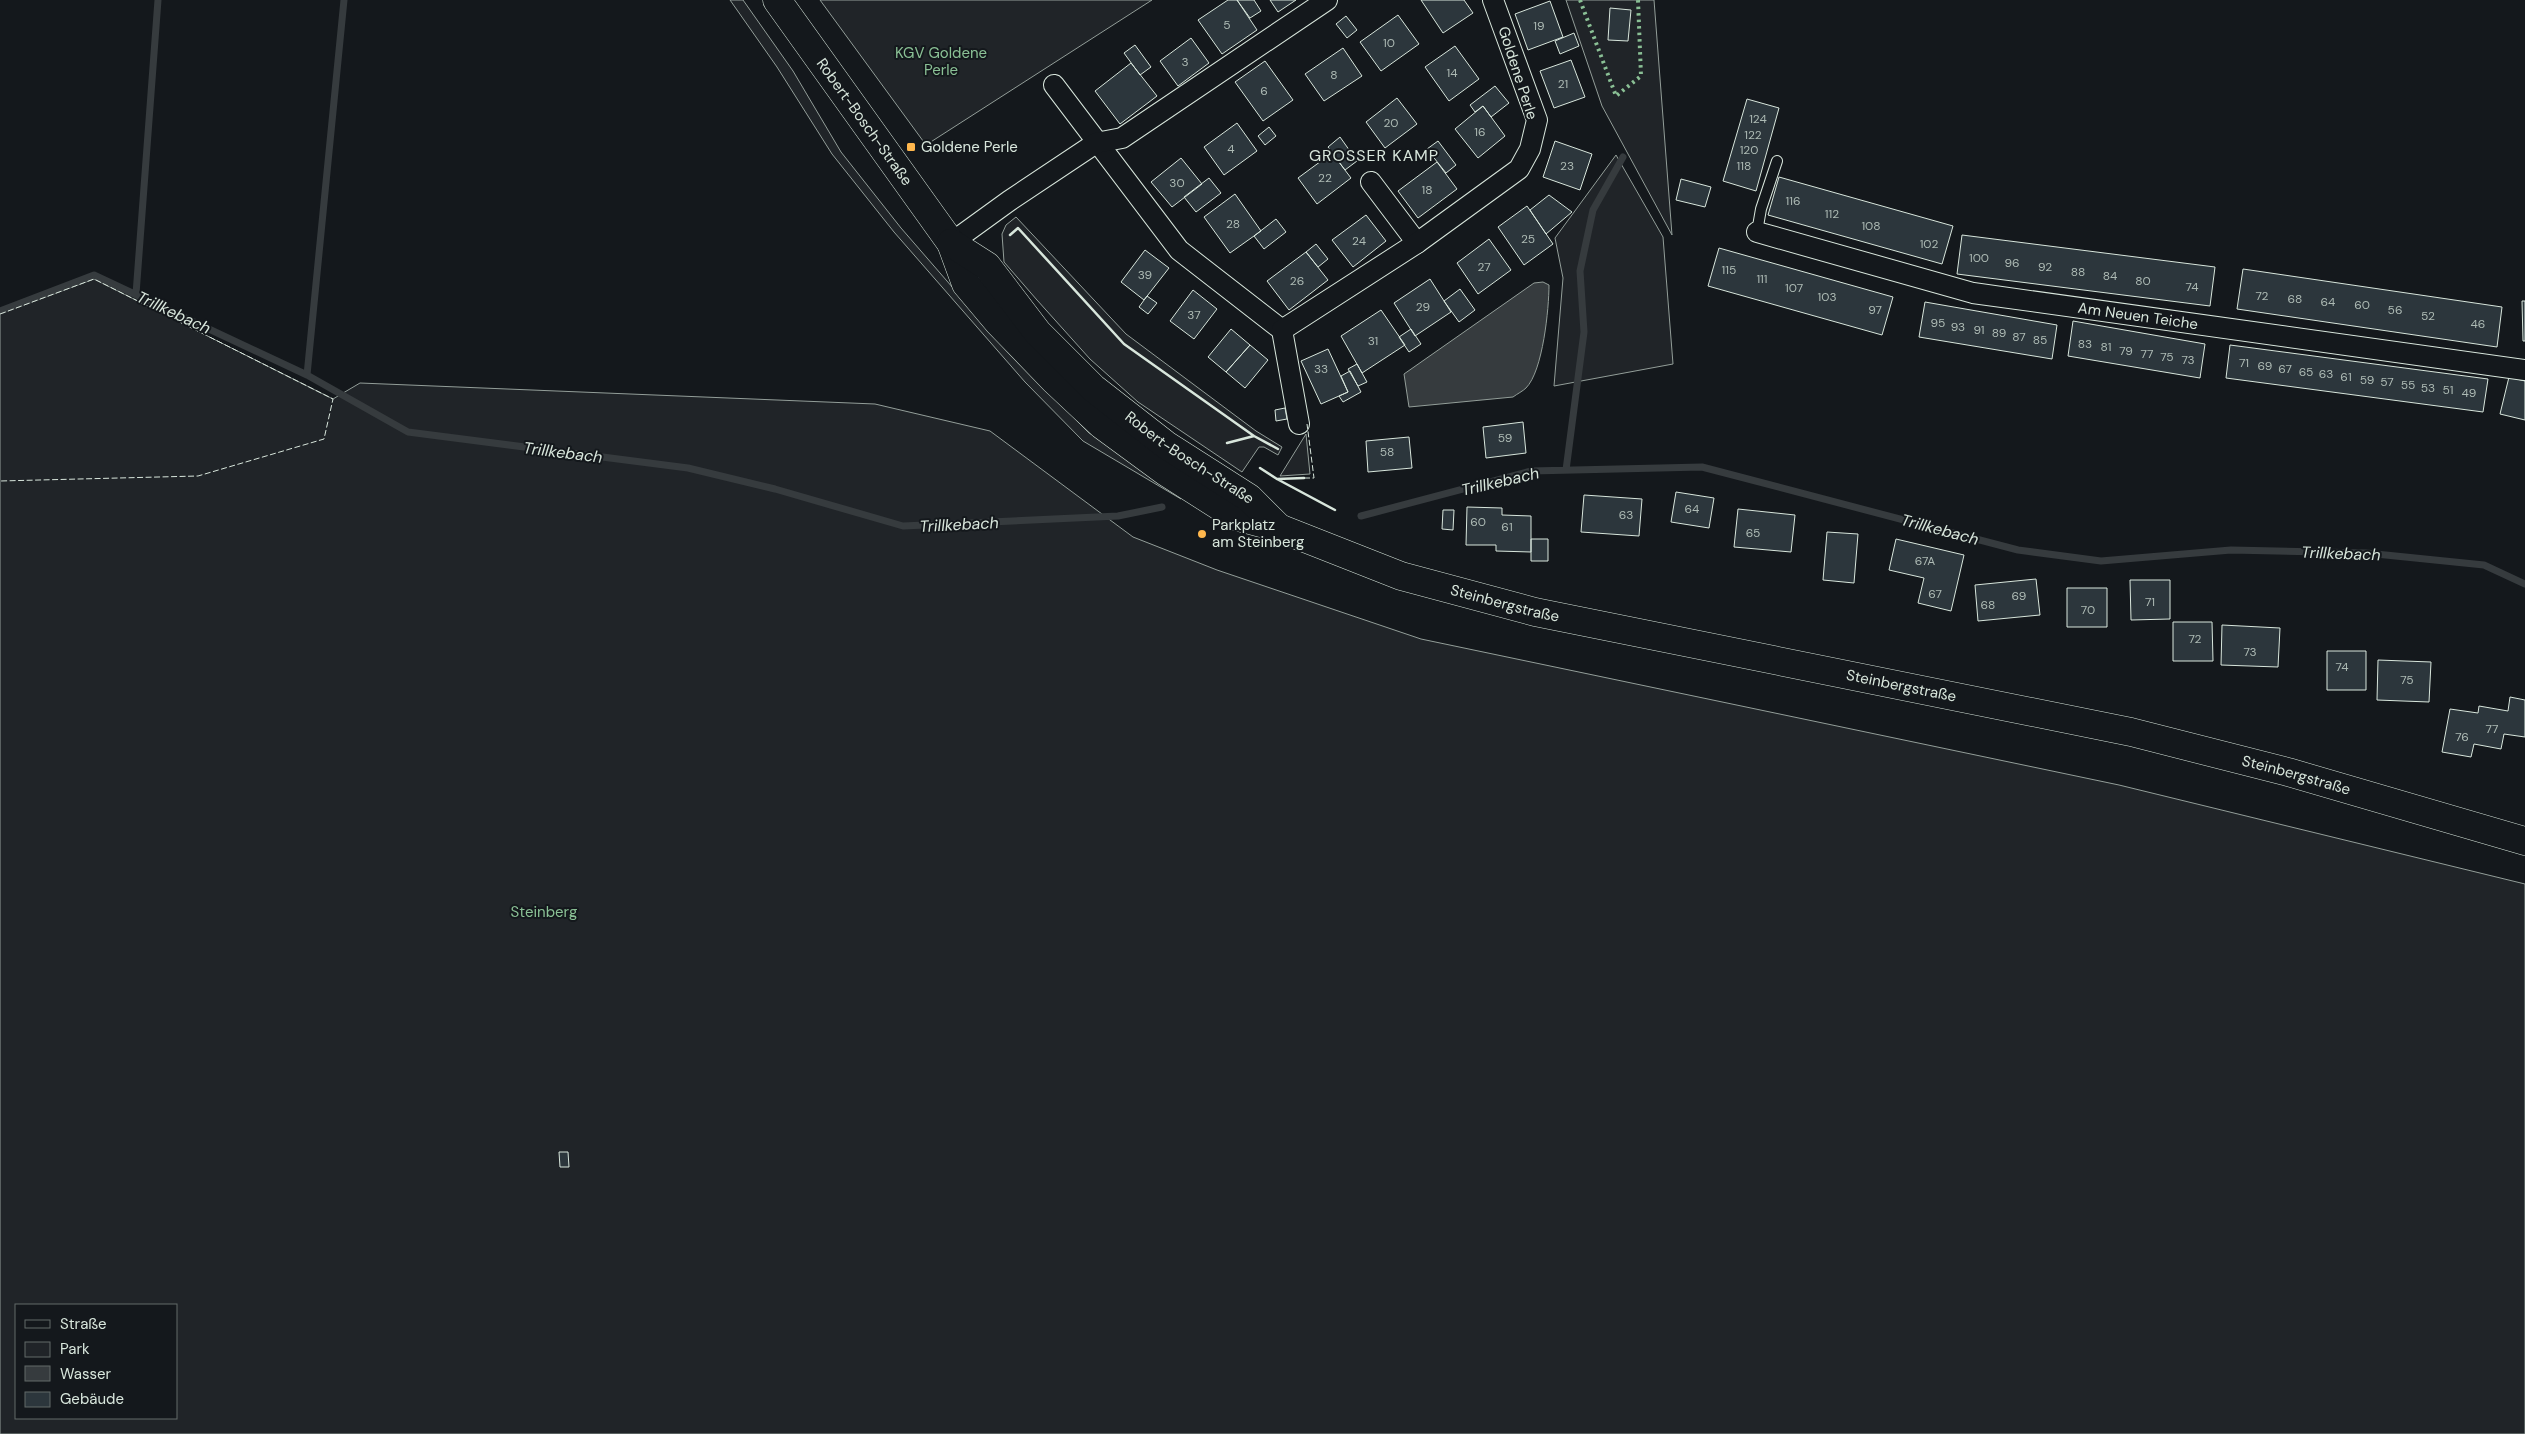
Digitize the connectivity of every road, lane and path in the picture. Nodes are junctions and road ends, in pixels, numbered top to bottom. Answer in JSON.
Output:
{"nodes":[{"id":1,"x":777,"y":0,"type":"edge"},
{"id":2,"x":1328,"y":0,"type":"edge"},
{"id":3,"x":1493,"y":0,"type":"edge"},
{"id":4,"x":1054,"y":84,"type":"dead end"},
{"id":5,"x":1096,"y":143,"type":"junction"},
{"id":6,"x":1777,"y":161,"type":"dead end"},
{"id":7,"x":1371,"y":182,"type":"dead end"},
{"id":8,"x":1757,"y":232,"type":"joint"},
{"id":9,"x":951,"y":243,"type":"junction"},
{"id":10,"x":1417,"y":243,"type":"junction"},
{"id":11,"x":1282,"y":330,"type":"junction"},
{"id":12,"x":2525,"y":370,"type":"edge"},
{"id":13,"x":1299,"y":424,"type":"dead end"},
{"id":14,"x":1280,"y":528,"type":"joint"},
{"id":15,"x":2525,"y":841,"type":"edge"}],
"edges":[{"from":1,"to":9,"type":"main road","name":"Robert-Bosch-Straße"},
{"from":2,"to":5,"type":"street"},
{"from":3,"to":10,"type":"street","name":"Goldene Perle"},
{"from":4,"to":5,"type":"street"},
{"from":5,"to":9,"type":"street"},
{"from":5,"to":11,"type":"street"},
{"from":6,"to":8,"type":"lane"},
{"from":7,"to":10,"type":"street"},
{"from":8,"to":12,"type":"street","name":"Am Neuen Teiche"},
{"from":9,"to":14,"type":"main road","name":"Robert-Bosch-Straße"},
{"from":10,"to":11,"type":"street","name":"Goldene Perle"},
{"from":11,"to":13,"type":"street"},
{"from":14,"to":15,"type":"main road","name":"Steinbergstraße"}]}
